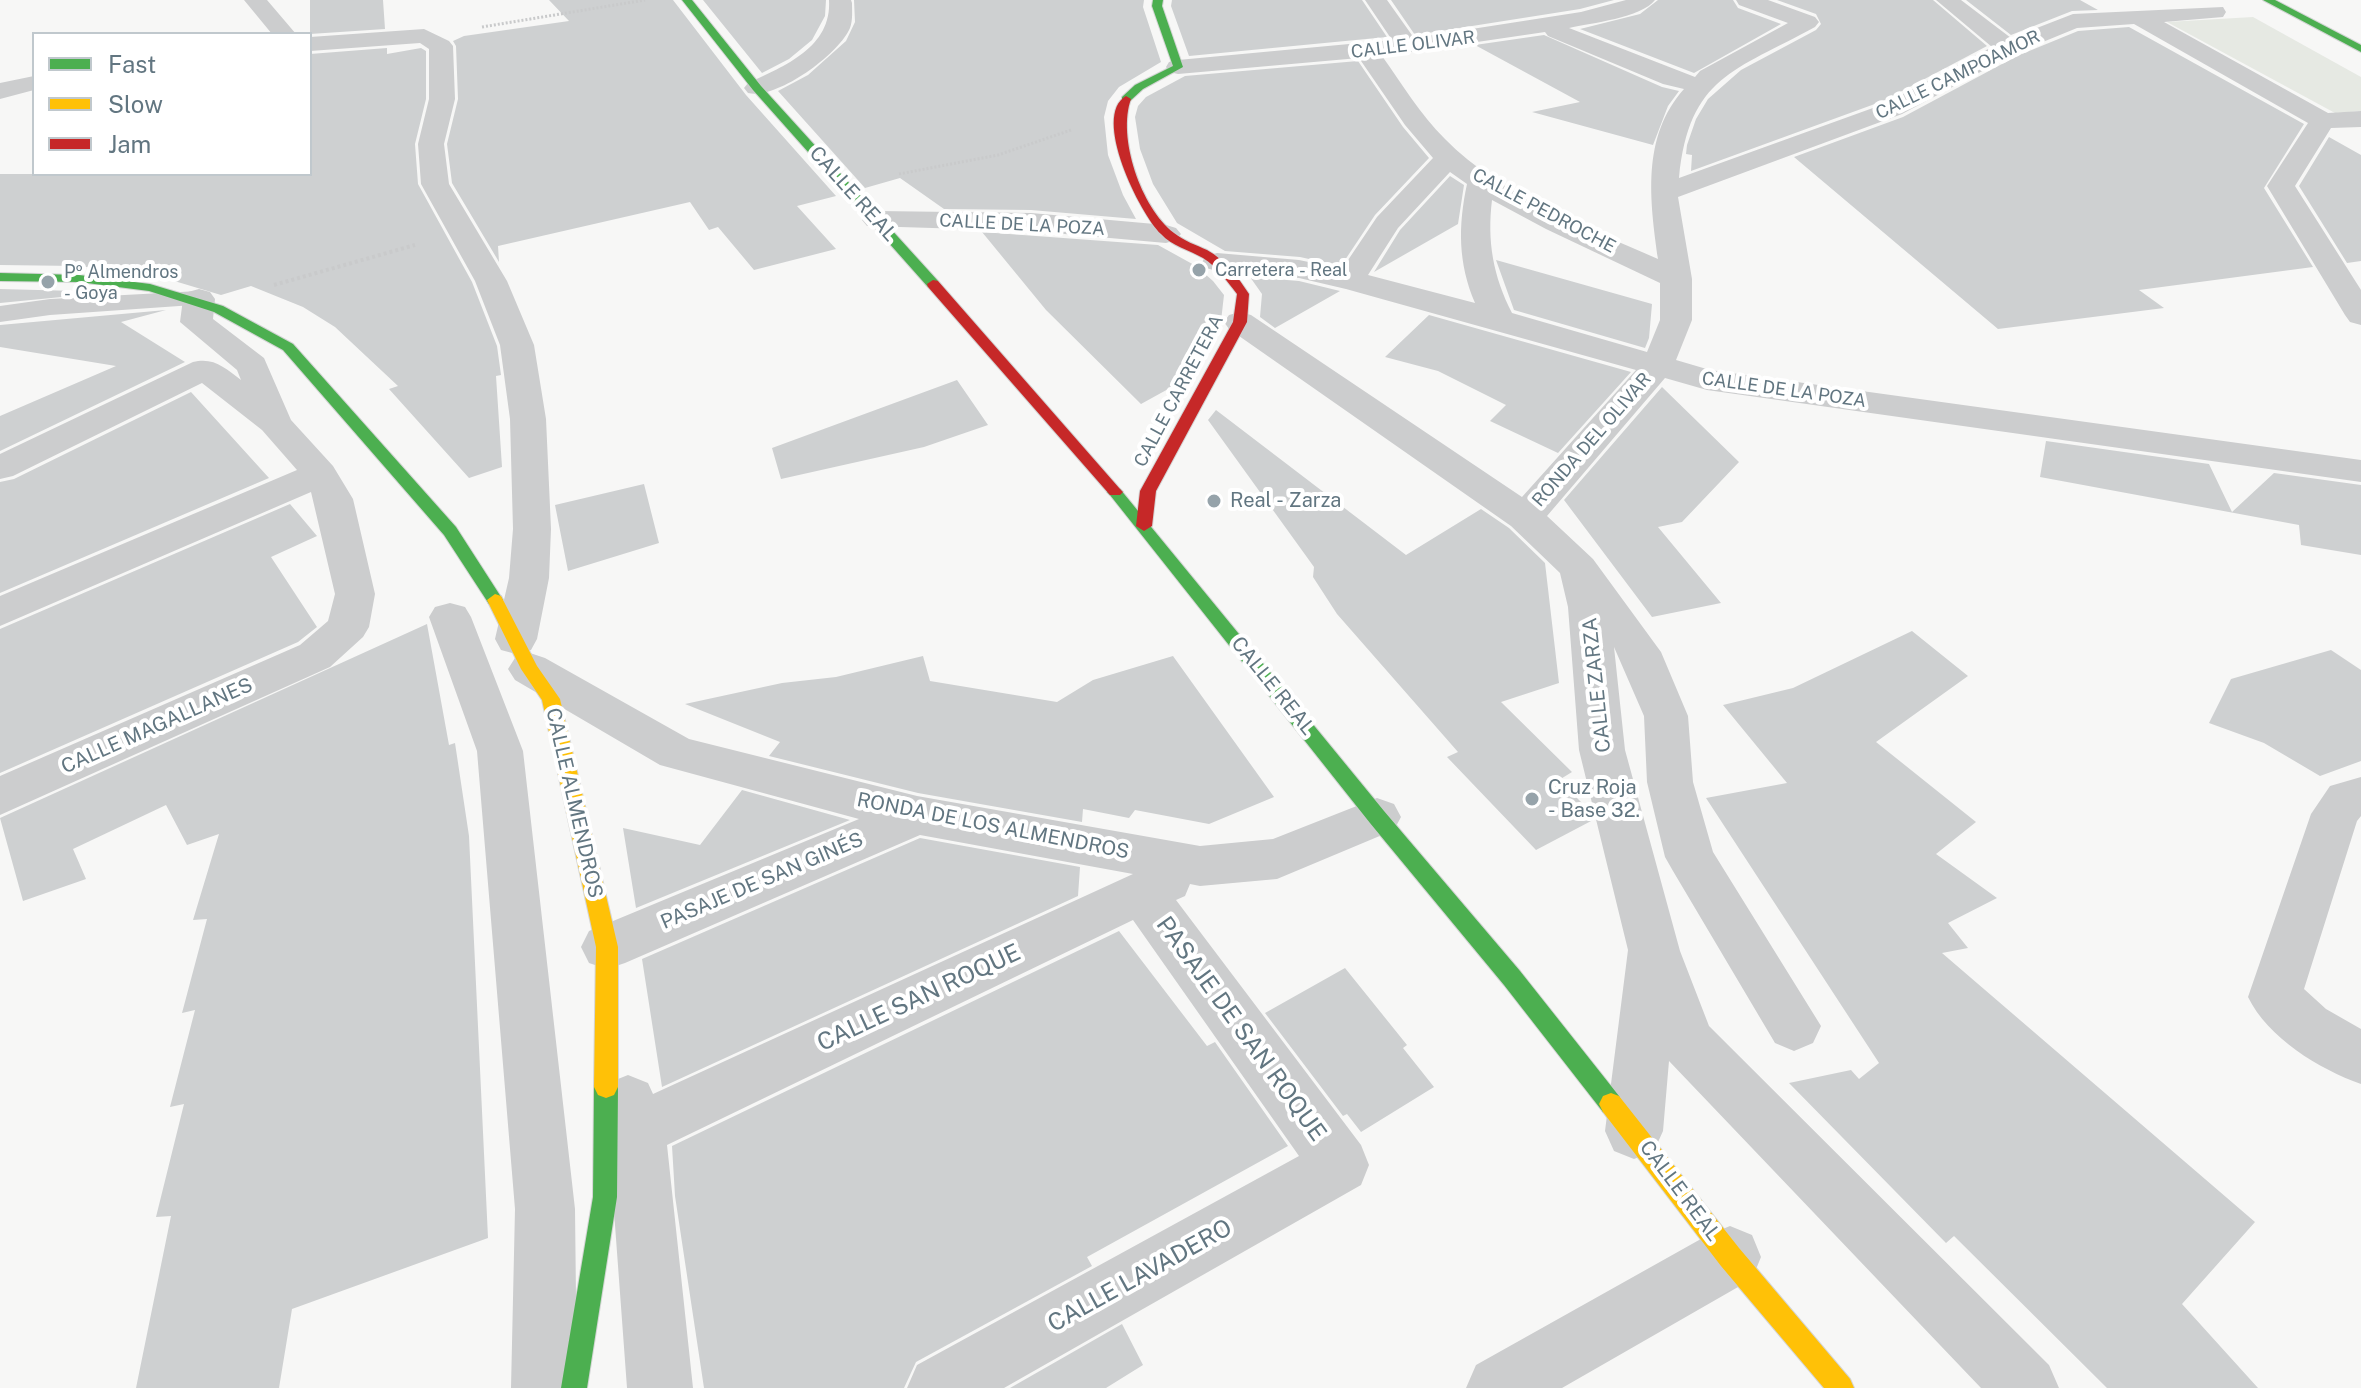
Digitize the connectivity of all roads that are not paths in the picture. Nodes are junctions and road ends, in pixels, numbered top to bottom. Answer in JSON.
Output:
{"nodes":[{"id":1,"x":255,"y":0,"type":"edge"},
{"id":2,"x":687,"y":0,"type":"edge"},
{"id":3,"x":840,"y":0,"type":"edge"},
{"id":4,"x":1158,"y":0,"type":"edge"},
{"id":5,"x":1376,"y":0,"type":"edge"},
{"id":6,"x":1644,"y":0,"type":"edge"},
{"id":7,"x":1747,"y":0,"type":"edge"},
{"id":8,"x":1947,"y":0,"type":"edge"},
{"id":9,"x":2268,"y":0,"type":"edge"},
{"id":10,"x":2307,"y":0,"type":"edge"},
{"id":11,"x":2204,"y":6,"type":"edge"},
{"id":12,"x":2136,"y":16,"type":"junction"},
{"id":13,"x":1559,"y":22,"type":"junction"},
{"id":14,"x":2361,"y":28,"type":"edge"},
{"id":15,"x":282,"y":32,"type":"edge"},
{"id":16,"x":312,"y":44,"type":"edge"},
{"id":17,"x":1408,"y":46,"type":"junction"},
{"id":18,"x":2008,"y":48,"type":"junction"},
{"id":19,"x":2361,"y":49,"type":"edge"},
{"id":20,"x":1367,"y":52,"type":"junction"},
{"id":21,"x":1178,"y":67,"type":"junction"},
{"id":22,"x":32,"y":83,"type":"edge"},
{"id":23,"x":1701,"y":86,"type":"junction"},
{"id":24,"x":757,"y":88,"type":"junction"},
{"id":25,"x":0,"y":91,"type":"edge"},
{"id":26,"x":2361,"y":119,"type":"edge"},
{"id":27,"x":2323,"y":121,"type":"junction"},
{"id":28,"x":1449,"y":157,"type":"junction"},
{"id":29,"x":1482,"y":181,"type":"junction"},
{"id":30,"x":1663,"y":193,"type":"junction"},
{"id":31,"x":877,"y":220,"type":"junction"},
{"id":32,"x":1166,"y":234,"type":"junction"},
{"id":33,"x":1217,"y":262,"type":"junction"},
{"id":34,"x":0,"y":277,"type":"edge"},
{"id":35,"x":1676,"y":279,"type":"junction"},
{"id":36,"x":1350,"y":280,"type":"junction"},
{"id":37,"x":204,"y":301,"type":"junction"},
{"id":38,"x":0,"y":314,"type":"edge"},
{"id":39,"x":2361,"y":315,"type":"edge"},
{"id":40,"x":1499,"y":319,"type":"junction"},
{"id":41,"x":1240,"y":322,"type":"junction"},
{"id":42,"x":1657,"y":367,"type":"junction"},
{"id":43,"x":275,"y":423,"type":"junction"},
{"id":44,"x":0,"y":468,"type":"edge"},
{"id":45,"x":2361,"y":471,"type":"edge"},
{"id":46,"x":320,"y":474,"type":"junction"},
{"id":47,"x":1525,"y":517,"type":"junction"},
{"id":48,"x":1144,"y":526,"type":"junction"},
{"id":49,"x":1579,"y":568,"type":"junction"},
{"id":50,"x":0,"y":612,"type":"edge"},
{"id":51,"x":450,"y":617,"type":"dead end"},
{"id":52,"x":523,"y":654,"type":"junction"},
{"id":53,"x":2361,"y":795,"type":"edge"},
{"id":54,"x":0,"y":796,"type":"edge"},
{"id":55,"x":917,"y":815,"type":"junction"},
{"id":56,"x":1377,"y":817,"type":"junction"},
{"id":57,"x":1200,"y":866,"type":"junction"},
{"id":58,"x":1142,"y":893,"type":"junction"},
{"id":59,"x":607,"y":947,"type":"junction"},
{"id":60,"x":1654,"y":950,"type":"junction"},
{"id":61,"x":1794,"y":1026,"type":"dead end"},
{"id":62,"x":605,"y":1035,"type":"junction"},
{"id":63,"x":2361,"y":1059,"type":"edge"},
{"id":64,"x":637,"y":1130,"type":"junction"},
{"id":65,"x":1634,"y":1131,"type":"junction"},
{"id":66,"x":1340,"y":1165,"type":"joint"},
{"id":67,"x":1730,"y":1257,"type":"junction"},
{"id":68,"x":544,"y":1388,"type":"edge"},
{"id":69,"x":574,"y":1388,"type":"edge"},
{"id":70,"x":660,"y":1388,"type":"edge"},
{"id":71,"x":940,"y":1388,"type":"edge"},
{"id":72,"x":1499,"y":1388,"type":"edge"},
{"id":73,"x":1841,"y":1388,"type":"edge"},
{"id":74,"x":2026,"y":1388,"type":"edge"}],
"edges":[{"from":1,"to":15,"type":"street"},
{"from":2,"to":24,"type":"main road","name":"CALLE REAL"},
{"from":3,"to":24,"type":"street"},
{"from":4,"to":21,"type":"main road"},
{"from":5,"to":17,"type":"street"},
{"from":6,"to":13,"type":"street","name":"CALLE OLIVAR"},
{"from":7,"to":23,"type":"street","name":"RONDA DEL OLIVAR"},
{"from":8,"to":18,"type":"street"},
{"from":9,"to":19,"type":"main road"},
{"from":10,"to":14,"type":"main road"},
{"from":11,"to":12,"type":"street","name":"CALLE CAMPOAMOR"},
{"from":12,"to":18,"type":"street","name":"CALLE CAMPOAMOR"},
{"from":12,"to":27,"type":"street"},
{"from":13,"to":17,"type":"street","name":"CALLE OLIVAR"},
{"from":13,"to":23,"type":"street"},
{"from":16,"to":52,"type":"street"},
{"from":17,"to":20,"type":"street","name":"CALLE OLIVAR"},
{"from":18,"to":30,"type":"street","name":"CALLE CAMPOAMOR"},
{"from":20,"to":21,"type":"street","name":"CALLE OLIVAR"},
{"from":20,"to":28,"type":"street","name":"CALLE PEDROCHE"},
{"from":21,"to":32,"type":"main road","name":"CALLE CARRETERA"},
{"from":22,"to":25,"type":"street"},
{"from":23,"to":30,"type":"street","name":"RONDA DEL OLIVAR"},
{"from":24,"to":31,"type":"main road","name":"CALLE REAL"},
{"from":26,"to":27,"type":"street"},
{"from":27,"to":39,"type":"street"},
{"from":28,"to":29,"type":"street","name":"CALLE PEDROCHE"},
{"from":28,"to":36,"type":"street"},
{"from":29,"to":35,"type":"street","name":"CALLE PEDROCHE"},
{"from":29,"to":40,"type":"street"},
{"from":30,"to":35,"type":"street","name":"RONDA DEL OLIVAR"},
{"from":31,"to":32,"type":"street","name":"CALLE DE LA POZA"},
{"from":31,"to":48,"type":"main road","name":"CALLE REAL"},
{"from":32,"to":33,"type":"main road","name":"CALLE CARRETERA"},
{"from":33,"to":36,"type":"street","name":"CALLE DE LA POZA"},
{"from":33,"to":41,"type":"main road","name":"CALLE CARRETERA"},
{"from":34,"to":37,"type":"main road"},
{"from":35,"to":42,"type":"street","name":"RONDA DEL OLIVAR"},
{"from":36,"to":40,"type":"street","name":"CALLE DE LA POZA"},
{"from":37,"to":38,"type":"lane"},
{"from":37,"to":43,"type":"street"},
{"from":37,"to":52,"type":"main road"},
{"from":40,"to":42,"type":"street","name":"CALLE DE LA POZA"},
{"from":41,"to":47,"type":"street","name":"CALLE ZARZA"},
{"from":41,"to":48,"type":"main road","name":"CALLE CARRETERA"},
{"from":42,"to":45,"type":"street","name":"CALLE DE LA POZA"},
{"from":42,"to":47,"type":"street","name":"RONDA DEL OLIVAR"},
{"from":43,"to":44,"type":"street"},
{"from":43,"to":46,"type":"street"},
{"from":46,"to":50,"type":"street"},
{"from":46,"to":54,"type":"street","name":"CALLE MAGALLANES"},
{"from":47,"to":49,"type":"street","name":"CALLE ZARZA"},
{"from":48,"to":56,"type":"main road","name":"CALLE REAL"},
{"from":49,"to":60,"type":"street","name":"CALLE ZARZA"},
{"from":49,"to":61,"type":"street","name":"CALLE ZARZA"},
{"from":51,"to":68,"type":"street"},
{"from":52,"to":55,"type":"street","name":"RONDA DE LOS ALMENDROS"},
{"from":52,"to":59,"type":"main road","name":"CALLE ALMENDROS"},
{"from":53,"to":63,"type":"street"},
{"from":55,"to":57,"type":"street","name":"RONDA DE LOS ALMENDROS"},
{"from":55,"to":59,"type":"street","name":"PASAJE DE SAN GINÉS"},
{"from":56,"to":57,"type":"street","name":"RONDA DE LOS ALMENDROS"},
{"from":56,"to":65,"type":"main road","name":"CALLE REAL"},
{"from":57,"to":58,"type":"street","name":"CALLE SAN ROQUE"},
{"from":58,"to":64,"type":"street","name":"CALLE SAN ROQUE"},
{"from":58,"to":66,"type":"street","name":"PASAJE DE SAN ROQUE"},
{"from":59,"to":62,"type":"main road","name":"CALLE ALMENDROS"},
{"from":60,"to":65,"type":"street","name":"CALLE ZARZA"},
{"from":60,"to":74,"type":"street"},
{"from":62,"to":64,"type":"street"},
{"from":62,"to":69,"type":"main road","name":"CALLE ALMENDROS"},
{"from":64,"to":70,"type":"street"},
{"from":65,"to":67,"type":"main road","name":"CALLE REAL"},
{"from":66,"to":71,"type":"street","name":"CALLE LAVADERO"},
{"from":67,"to":72,"type":"street"},
{"from":67,"to":73,"type":"main road","name":"CALLE REAL"}]}
